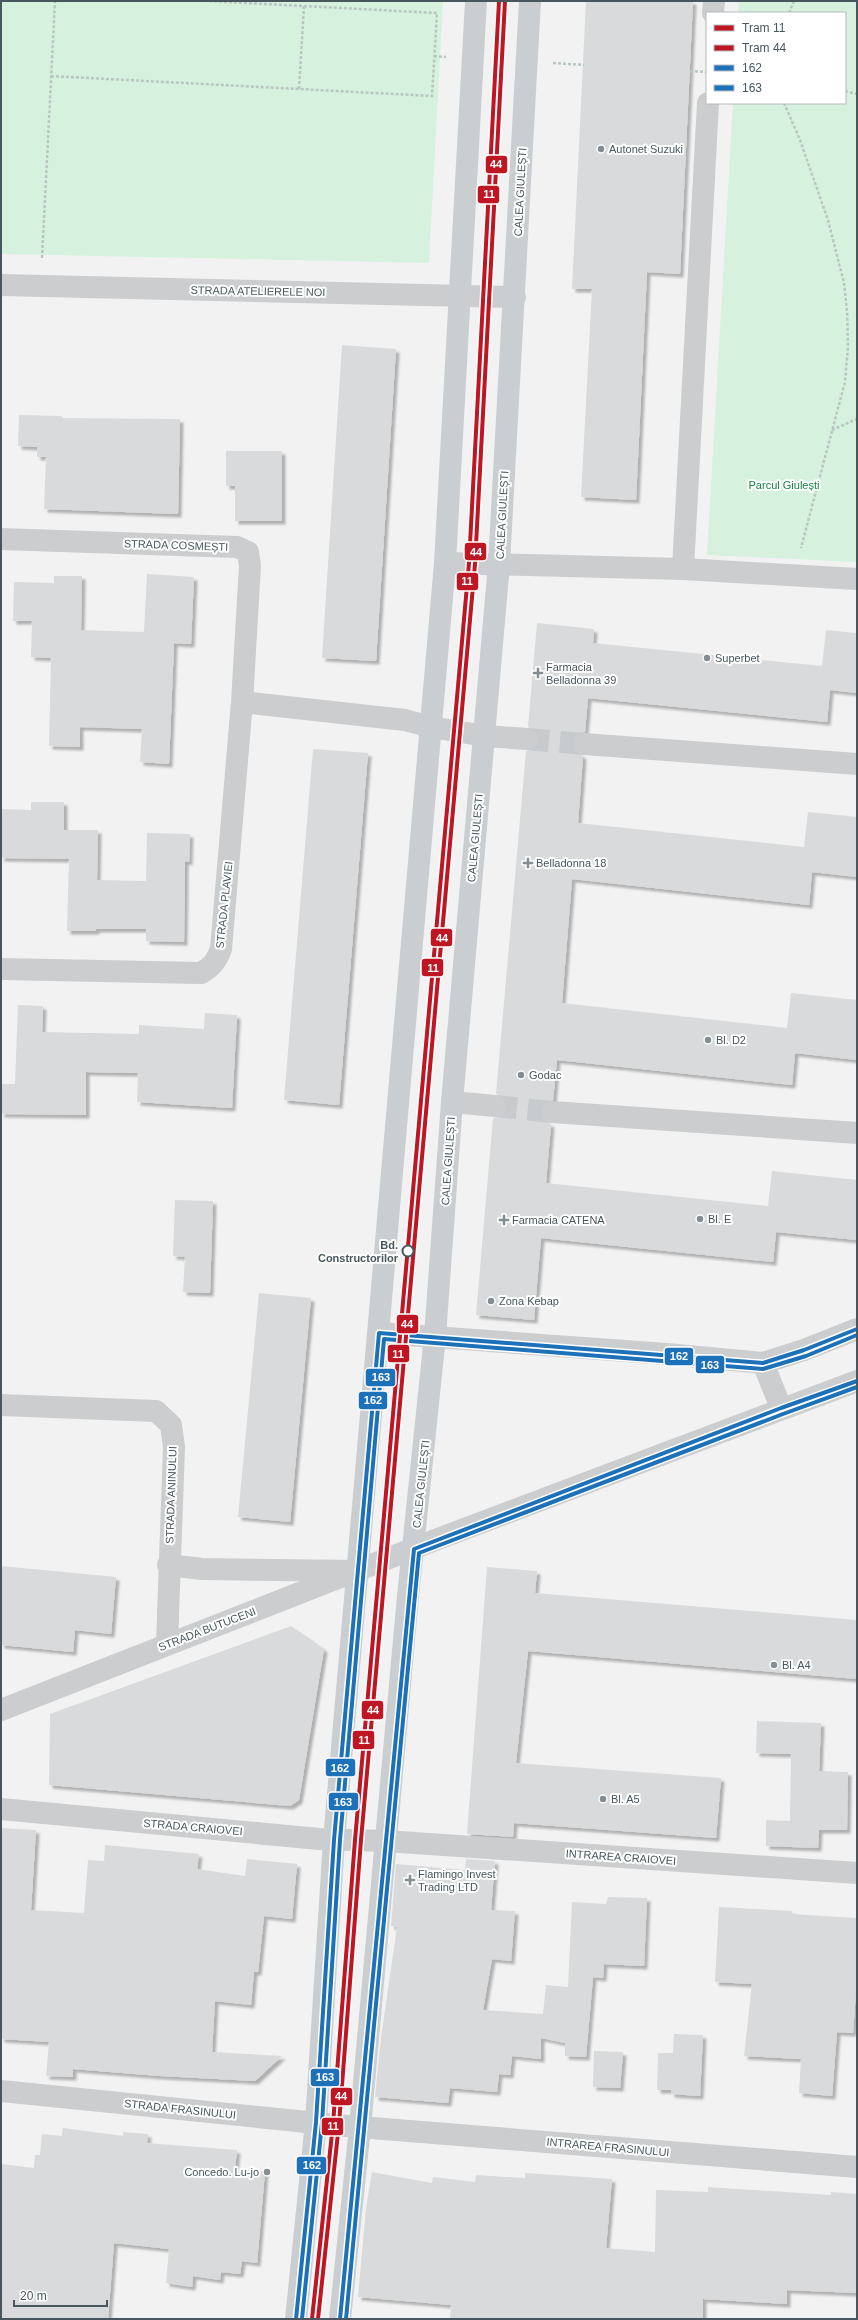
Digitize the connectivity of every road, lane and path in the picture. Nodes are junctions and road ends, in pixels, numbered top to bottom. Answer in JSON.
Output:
{"nodes":[{"id":1,"x":55,"y":1,"type":"edge"},
{"id":2,"x":208,"y":1,"type":"edge"},
{"id":3,"x":476,"y":1,"type":"edge"},
{"id":4,"x":530,"y":1,"type":"edge"},
{"id":5,"x":714,"y":1,"type":"edge"},
{"id":6,"x":794,"y":1,"type":"edge"},
{"id":7,"x":304,"y":6,"type":"junction"},
{"id":8,"x":713,"y":12,"type":"edge"},
{"id":9,"x":789,"y":12,"type":"edge"},
{"id":10,"x":690,"y":71,"type":"dead end"},
{"id":11,"x":706,"y":72,"type":"edge"},
{"id":12,"x":51,"y":76,"type":"junction"},
{"id":13,"x":299,"y":89,"type":"junction"},
{"id":14,"x":846,"y":91,"type":"edge"},
{"id":15,"x":857,"y":94,"type":"edge"},
{"id":16,"x":708,"y":104,"type":"edge"},
{"id":17,"x":784,"y":104,"type":"edge"},
{"id":18,"x":1,"y":286,"type":"edge"},
{"id":19,"x":41,"y":286,"type":"junction"},
{"id":20,"x":461,"y":296,"type":"junction"},
{"id":21,"x":515,"y":297,"type":"junction"},
{"id":22,"x":857,"y":419,"type":"edge"},
{"id":23,"x":832,"y":430,"type":"junction"},
{"id":24,"x":1,"y":539,"type":"edge"},
{"id":25,"x":445,"y":563,"type":"junction"},
{"id":26,"x":499,"y":564,"type":"junction"},
{"id":27,"x":683,"y":569,"type":"junction"},
{"id":28,"x":794,"y":574,"type":"junction"},
{"id":29,"x":857,"y":579,"type":"edge"},
{"id":30,"x":242,"y":702,"type":"junction"},
{"id":31,"x":431,"y":727,"type":"junction"},
{"id":32,"x":484,"y":736,"type":"junction"},
{"id":33,"x":527,"y":739,"type":"tunnel mouth"},
{"id":34,"x":584,"y":744,"type":"tunnel mouth"},
{"id":35,"x":857,"y":764,"type":"edge"},
{"id":36,"x":1,"y":969,"type":"edge"},
{"id":37,"x":452,"y":1102,"type":"junction"},
{"id":38,"x":495,"y":1106,"type":"tunnel mouth"},
{"id":39,"x":552,"y":1112,"type":"tunnel mouth"},
{"id":40,"x":857,"y":1133,"type":"edge"},
{"id":41,"x":857,"y":1329,"type":"edge"},
{"id":42,"x":379,"y":1333,"type":"junction"},
{"id":43,"x":435,"y":1336,"type":"junction"},
{"id":44,"x":763,"y":1363,"type":"junction"},
{"id":45,"x":857,"y":1381,"type":"edge"},
{"id":46,"x":1,"y":1405,"type":"edge"},
{"id":47,"x":781,"y":1408,"type":"junction"},
{"id":48,"x":414,"y":1549,"type":"junction"},
{"id":49,"x":168,"y":1565,"type":"junction"},
{"id":50,"x":358,"y":1571,"type":"junction"},
{"id":51,"x":167,"y":1644,"type":"junction"},
{"id":52,"x":1,"y":1710,"type":"edge"},
{"id":53,"x":1,"y":1809,"type":"edge"},
{"id":54,"x":334,"y":1840,"type":"junction"},
{"id":55,"x":386,"y":1840,"type":"junction"},
{"id":56,"x":857,"y":1873,"type":"edge"},
{"id":57,"x":1,"y":2091,"type":"edge"},
{"id":58,"x":316,"y":2122,"type":"junction"},
{"id":59,"x":360,"y":2127,"type":"junction"},
{"id":60,"x":857,"y":2167,"type":"edge"},
{"id":61,"x":296,"y":2319,"type":"edge"},
{"id":62,"x":340,"y":2319,"type":"edge"}],
"edges":[{"from":1,"to":12,"type":"path"},
{"from":2,"to":7,"type":"path"},
{"from":3,"to":20,"type":"main road"},
{"from":4,"to":21,"type":"main road","name":"CALEA GIULEȘTI"},
{"from":5,"to":8,"type":"street"},
{"from":6,"to":9,"type":"path"},
{"from":7,"to":13,"type":"path"},
{"from":7,"to":13,"type":"path"},
{"from":10,"to":11,"type":"path"},
{"from":12,"to":13,"type":"path"},
{"from":12,"to":19,"type":"path"},
{"from":14,"to":15,"type":"path"},
{"from":16,"to":27,"type":"street"},
{"from":17,"to":23,"type":"path"},
{"from":18,"to":19,"type":"street","name":"STRADA ATELIERELE NOI"},
{"from":19,"to":20,"type":"street","name":"STRADA ATELIERELE NOI"},
{"from":20,"to":21,"type":"street","name":"STRADA ATELIERELE NOI"},
{"from":20,"to":25,"type":"main road"},
{"from":21,"to":26,"type":"main road","name":"CALEA GIULEȘTI"},
{"from":22,"to":23,"type":"path"},
{"from":23,"to":28,"type":"path"},
{"from":24,"to":30,"type":"street","name":"STRADA COSMEȘTI"},
{"from":25,"to":26,"type":"street"},
{"from":25,"to":31,"type":"main road"},
{"from":26,"to":27,"type":"street"},
{"from":26,"to":32,"type":"main road","name":"CALEA GIULEȘTI"},
{"from":27,"to":28,"type":"street"},
{"from":28,"to":29,"type":"street"},
{"from":30,"to":31,"type":"street"},
{"from":30,"to":36,"type":"street","name":"STRADA PLAVIEI"},
{"from":31,"to":32,"type":"street"},
{"from":31,"to":42,"type":"main road"},
{"from":32,"to":33,"type":"street"},
{"from":32,"to":37,"type":"main road","name":"CALEA GIULEȘTI"},
{"from":34,"to":35,"type":"street"},
{"from":37,"to":38,"type":"street"},
{"from":37,"to":43,"type":"main road","name":"CALEA GIULEȘTI"},
{"from":39,"to":40,"type":"street"},
{"from":41,"to":44,"type":"street"},
{"from":42,"to":43,"type":"street"},
{"from":42,"to":50,"type":"main road"},
{"from":43,"to":44,"type":"street"},
{"from":43,"to":48,"type":"main road","name":"CALEA GIULEȘTI"},
{"from":44,"to":47,"type":"street"},
{"from":45,"to":47,"type":"street","name":"STRADA BUTUCENI"},
{"from":46,"to":49,"type":"street","name":"STRADA ANINULUI"},
{"from":47,"to":48,"type":"street","name":"STRADA BUTUCENI"},
{"from":48,"to":50,"type":"street","name":"STRADA BUTUCENI"},
{"from":48,"to":55,"type":"main road","name":"CALEA GIULEȘTI"},
{"from":49,"to":50,"type":"street"},
{"from":49,"to":51,"type":"street","name":"STRADA ANINULUI"},
{"from":50,"to":51,"type":"street","name":"STRADA BUTUCENI"},
{"from":50,"to":54,"type":"main road"},
{"from":51,"to":52,"type":"street","name":"STRADA BUTUCENI"},
{"from":53,"to":54,"type":"street","name":"STRADA CRAIOVEI"},
{"from":54,"to":55,"type":"street","name":"STRADA CRAIOVEI"},
{"from":54,"to":58,"type":"main road"},
{"from":55,"to":56,"type":"street","name":"INTRAREA CRAIOVEI"},
{"from":55,"to":59,"type":"main road","name":"CALEA GIULEȘTI"},
{"from":57,"to":58,"type":"street","name":"STRADA FRASINULUI"},
{"from":58,"to":59,"type":"street","name":"STRADA FRASINULUI"},
{"from":58,"to":61,"type":"main road"},
{"from":59,"to":60,"type":"street","name":"INTRAREA FRASINULUI"},
{"from":59,"to":62,"type":"main road","name":"CALEA GIULEȘTI"}]}
